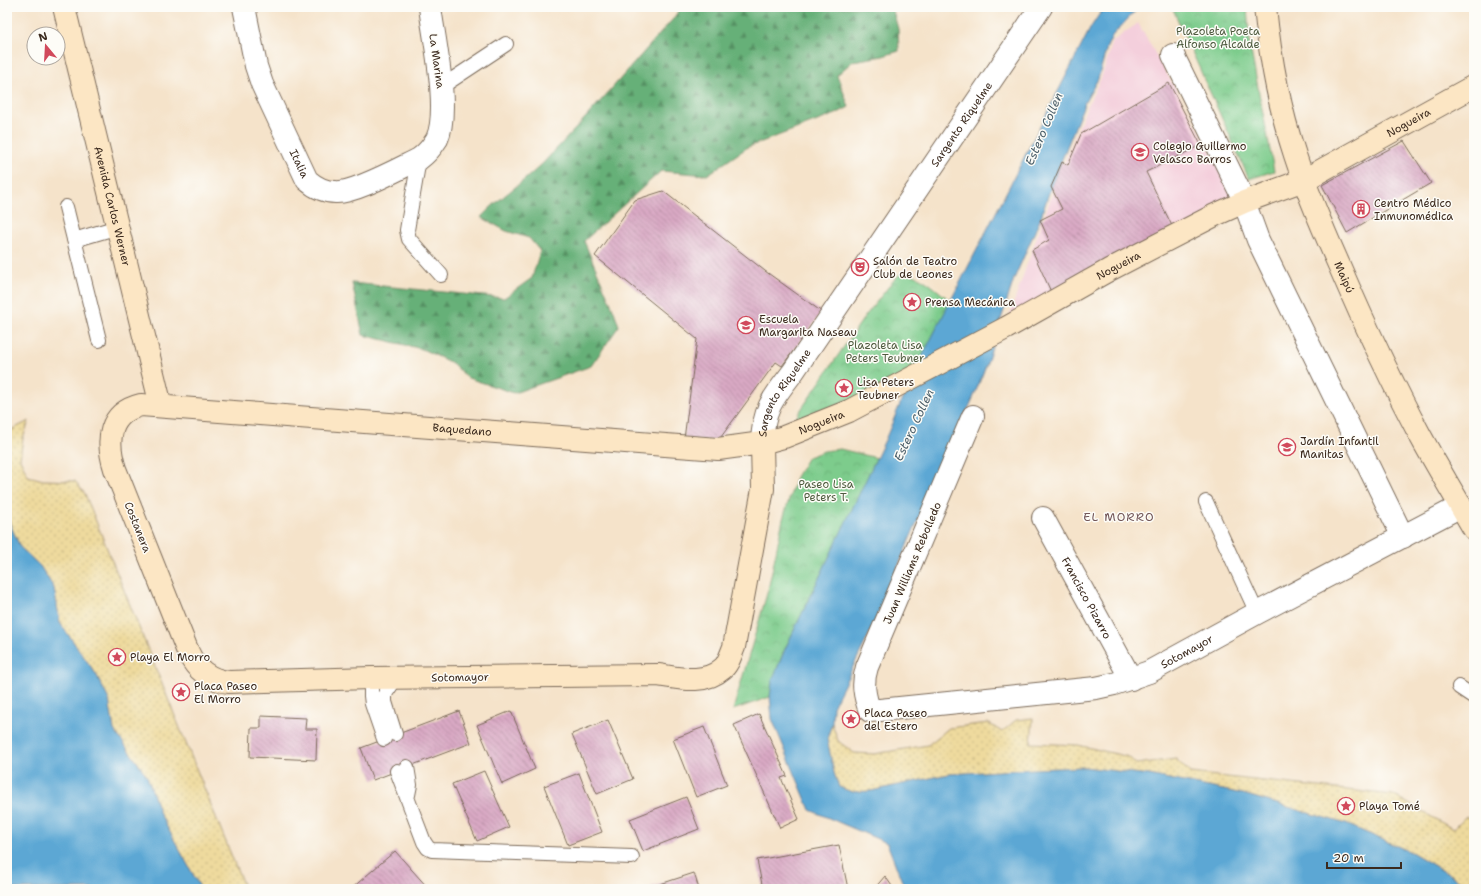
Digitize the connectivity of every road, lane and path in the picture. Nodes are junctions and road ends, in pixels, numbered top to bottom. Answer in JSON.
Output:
{"nodes":[{"id":1,"x":64,"y":7,"type":"edge"},
{"id":2,"x":244,"y":7,"type":"edge"},
{"id":3,"x":430,"y":7,"type":"edge"},
{"id":4,"x":1041,"y":7,"type":"edge"},
{"id":5,"x":1265,"y":7,"type":"edge"},
{"id":6,"x":506,"y":44,"type":"dead end"},
{"id":7,"x":1173,"y":54,"type":"dead end"},
{"id":8,"x":1474,"y":86,"type":"edge"},
{"id":9,"x":442,"y":87,"type":"junction"},
{"id":10,"x":441,"y":116,"type":"joint"},
{"id":11,"x":419,"y":160,"type":"junction"},
{"id":12,"x":1304,"y":180,"type":"junction"},
{"id":13,"x":1244,"y":202,"type":"junction"},
{"id":14,"x":66,"y":207,"type":"dead end"},
{"id":15,"x":118,"y":227,"type":"junction"},
{"id":16,"x":74,"y":240,"type":"junction"},
{"id":17,"x":441,"y":275,"type":"dead end"},
{"id":18,"x":99,"y":340,"type":"dead end"},
{"id":19,"x":161,"y":406,"type":"junction"},
{"id":20,"x":974,"y":416,"type":"dead end"},
{"id":21,"x":762,"y":443,"type":"junction"},
{"id":22,"x":1206,"y":502,"type":"dead end"},
{"id":23,"x":1467,"y":503,"type":"edge"},
{"id":24,"x":1043,"y":518,"type":"dead end"},
{"id":25,"x":1474,"y":529,"type":"edge"},
{"id":26,"x":1403,"y":537,"type":"junction"},
{"id":27,"x":1257,"y":613,"type":"junction"},
{"id":28,"x":205,"y":674,"type":"joint"},
{"id":29,"x":715,"y":674,"type":"joint"},
{"id":30,"x":371,"y":678,"type":"junction"},
{"id":31,"x":396,"y":678,"type":"junction"},
{"id":32,"x":1131,"y":679,"type":"junction"},
{"id":33,"x":1459,"y":687,"type":"dead end"},
{"id":34,"x":1474,"y":697,"type":"edge"},
{"id":35,"x":870,"y":711,"type":"joint"},
{"id":36,"x":402,"y":769,"type":"dead end"},
{"id":37,"x":632,"y":857,"type":"dead end"}],
"edges":[{"from":1,"to":15,"type":"main road","name":"Avenida Carlos Werner"},
{"from":2,"to":11,"type":"street","name":"Italia"},
{"from":3,"to":9,"type":"street","name":"La Marina"},
{"from":4,"to":21,"type":"street","name":"Sargento Riquelme"},
{"from":5,"to":12,"type":"main road","name":"Maipú"},
{"from":6,"to":9,"type":"lane"},
{"from":7,"to":13,"type":"street"},
{"from":8,"to":12,"type":"main road","name":"Nogueira"},
{"from":9,"to":10,"type":"street","name":"La Marina"},
{"from":10,"to":11,"type":"street","name":"Italia"},
{"from":11,"to":17,"type":"lane"},
{"from":12,"to":13,"type":"main road","name":"Nogueira"},
{"from":12,"to":23,"type":"main road","name":"Maipú"},
{"from":13,"to":21,"type":"main road","name":"Nogueira"},
{"from":13,"to":26,"type":"street"},
{"from":14,"to":16,"type":"lane"},
{"from":15,"to":16,"type":"lane"},
{"from":15,"to":19,"type":"main road","name":"Avenida Carlos Werner"},
{"from":16,"to":18,"type":"lane"},
{"from":19,"to":21,"type":"main road","name":"Baquedano"},
{"from":19,"to":28,"type":"main road","name":"Costanera"},
{"from":20,"to":35,"type":"street","name":"Juan Williams Rebolledo"},
{"from":21,"to":29,"type":"main road","name":"Sargento Riquelme"},
{"from":22,"to":27,"type":"lane"},
{"from":23,"to":25,"type":"main road","name":"Maipú"},
{"from":23,"to":26,"type":"street","name":"Sotomayor"},
{"from":24,"to":32,"type":"street","name":"Francisco Pizarro"},
{"from":26,"to":27,"type":"street","name":"Sotomayor"},
{"from":27,"to":32,"type":"street","name":"Sotomayor"},
{"from":28,"to":30,"type":"main road","name":"Sotomayor"},
{"from":29,"to":31,"type":"main road","name":"Sotomayor"},
{"from":30,"to":31,"type":"main road","name":"Sotomayor"},
{"from":30,"to":31,"type":"lane"},
{"from":32,"to":35,"type":"street","name":"Sotomayor"},
{"from":33,"to":34,"type":"lane"},
{"from":36,"to":37,"type":"lane"}]}
